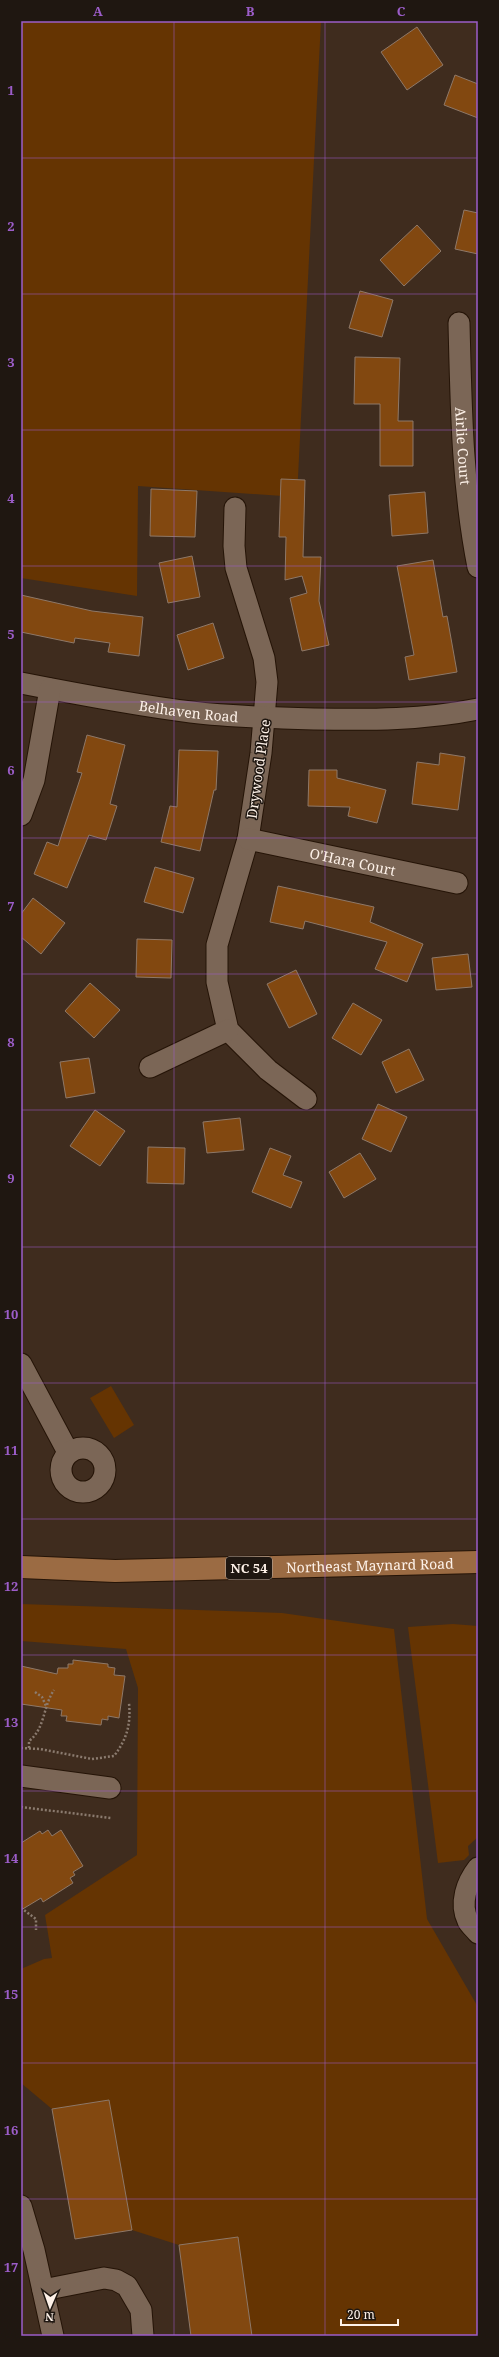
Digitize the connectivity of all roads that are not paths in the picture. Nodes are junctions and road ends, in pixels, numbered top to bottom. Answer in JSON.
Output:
{"nodes":[{"id":1,"x":459,"y":323,"type":"dead end"},
{"id":2,"x":235,"y":508,"type":"dead end"},
{"id":3,"x":478,"y":567,"type":"edge"},
{"id":4,"x":21,"y":683,"type":"edge"},
{"id":5,"x":50,"y":689,"type":"junction"},
{"id":6,"x":478,"y":709,"type":"edge"},
{"id":7,"x":265,"y":718,"type":"junction"},
{"id":8,"x":21,"y":815,"type":"edge"},
{"id":9,"x":248,"y":839,"type":"junction"},
{"id":10,"x":457,"y":883,"type":"dead end"},
{"id":11,"x":228,"y":1030,"type":"junction"},
{"id":12,"x":150,"y":1067,"type":"dead end"},
{"id":13,"x":306,"y":1098,"type":"dead end"},
{"id":14,"x":21,"y":1364,"type":"edge"},
{"id":15,"x":68,"y":1452,"type":"dead end"},
{"id":16,"x":478,"y":1562,"type":"edge"},
{"id":17,"x":21,"y":1566,"type":"edge"},
{"id":18,"x":21,"y":1776,"type":"edge"},
{"id":19,"x":110,"y":1788,"type":"dead end"},
{"id":20,"x":478,"y":1868,"type":"edge"},
{"id":21,"x":478,"y":1933,"type":"edge"},
{"id":22,"x":21,"y":2206,"type":"edge"},
{"id":23,"x":43,"y":2290,"type":"junction"},
{"id":24,"x":53,"y":2336,"type":"edge"},
{"id":25,"x":143,"y":2336,"type":"edge"}],
"edges":[{"from":1,"to":3,"type":"street","name":"Airlie Court"},
{"from":2,"to":7,"type":"street","name":"Drywood Place"},
{"from":4,"to":5,"type":"street","name":"Belhaven Road"},
{"from":5,"to":7,"type":"street","name":"Belhaven Road"},
{"from":5,"to":8,"type":"street"},
{"from":6,"to":7,"type":"street","name":"Belhaven Road"},
{"from":7,"to":9,"type":"street","name":"Drywood Place"},
{"from":9,"to":10,"type":"street","name":"O'Hara Court"},
{"from":9,"to":11,"type":"street","name":"Drywood Place"},
{"from":11,"to":12,"type":"street"},
{"from":11,"to":13,"type":"street"},
{"from":14,"to":15,"type":"street"},
{"from":16,"to":17,"type":"main road","name":"Northeast Maynard Road","number":"NC 54"},
{"from":18,"to":19,"type":"street"},
{"from":20,"to":21,"type":"street"},
{"from":22,"to":23,"type":"street"},
{"from":23,"to":24,"type":"street"},
{"from":23,"to":25,"type":"street"}]}
